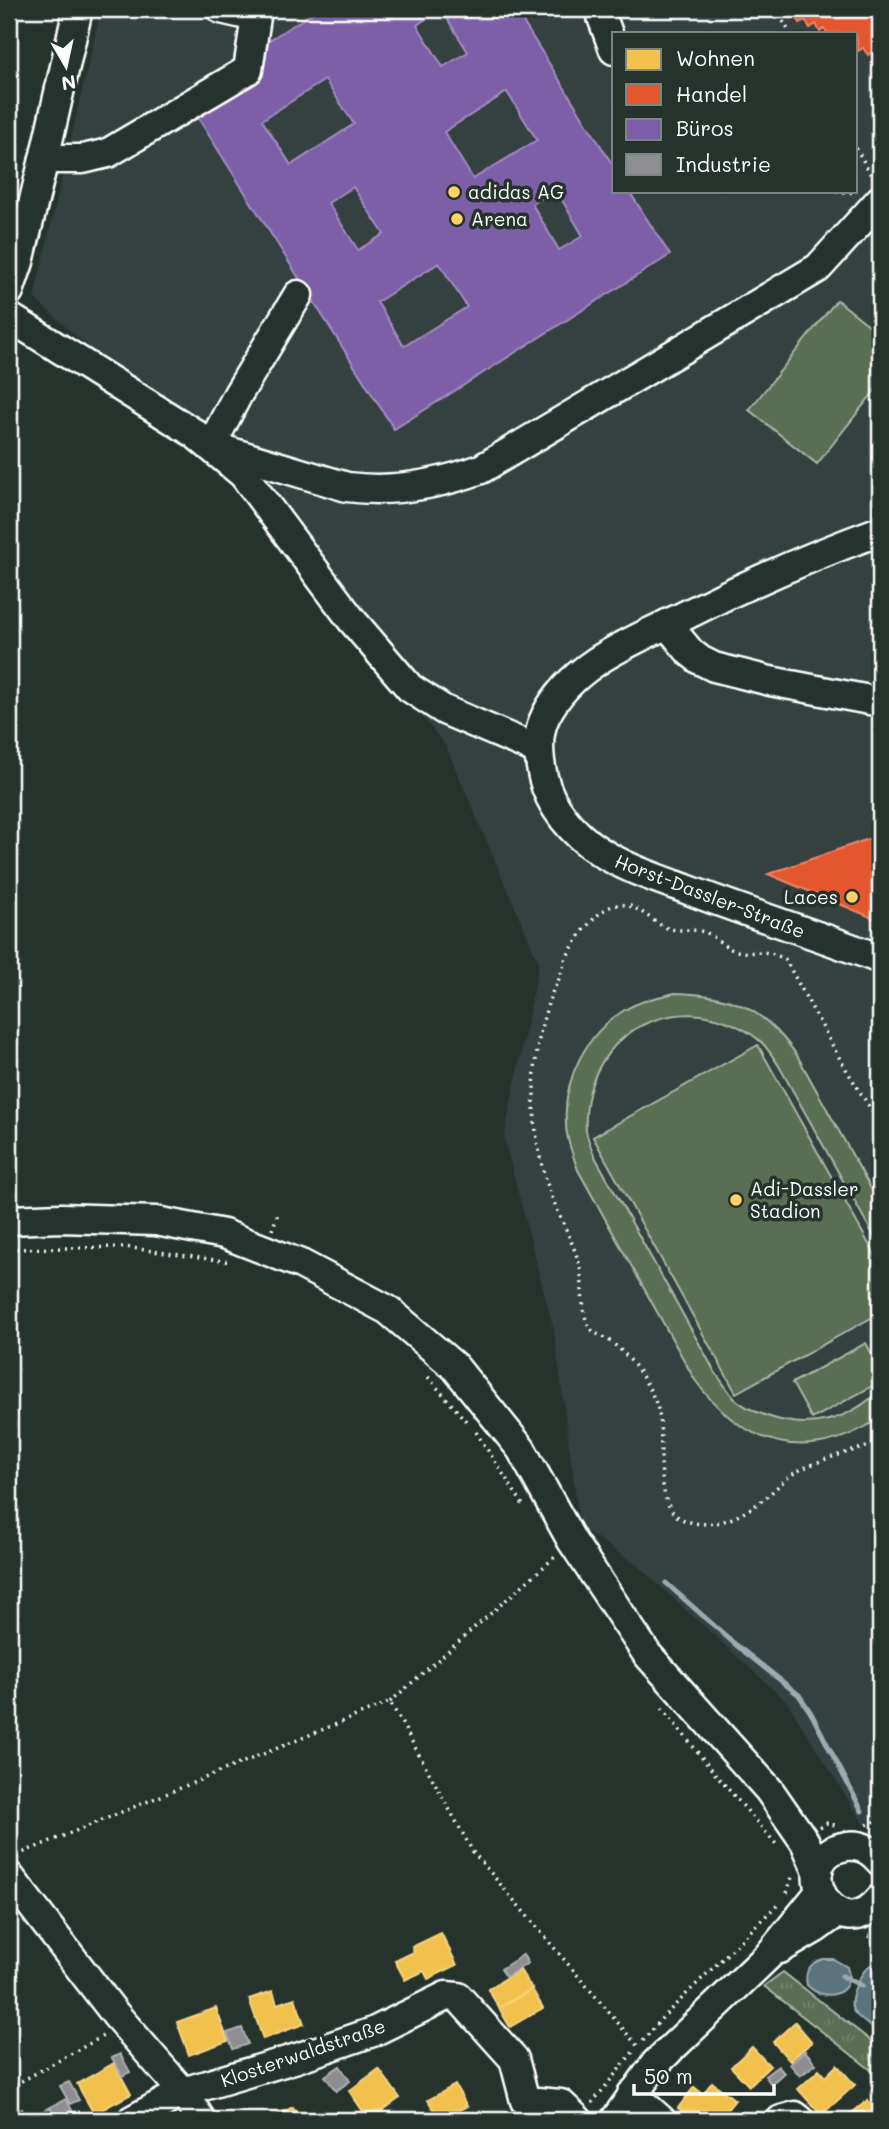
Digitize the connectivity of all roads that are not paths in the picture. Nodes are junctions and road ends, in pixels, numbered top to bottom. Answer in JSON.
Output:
{"nodes":[{"id":1,"x":78,"y":9,"type":"edge"},
{"id":2,"x":222,"y":9,"type":"edge"},
{"id":3,"x":599,"y":9,"type":"edge"},
{"id":4,"x":612,"y":45,"type":"edge"},
{"id":5,"x":44,"y":159,"type":"junction"},
{"id":6,"x":877,"y":190,"type":"edge"},
{"id":7,"x":9,"y":291,"type":"edge"},
{"id":8,"x":298,"y":295,"type":"dead end"},
{"id":9,"x":9,"y":317,"type":"edge"},
{"id":10,"x":211,"y":446,"type":"junction"},
{"id":11,"x":880,"y":531,"type":"edge"},
{"id":12,"x":667,"y":624,"type":"junction"},
{"id":13,"x":880,"y":702,"type":"edge"},
{"id":14,"x":538,"y":750,"type":"junction"},
{"id":15,"x":880,"y":959,"type":"edge"},
{"id":16,"x":9,"y":1220,"type":"edge"},
{"id":17,"x":769,"y":1790,"type":"junction"},
{"id":18,"x":867,"y":1848,"type":"edge"},
{"id":19,"x":9,"y":1876,"type":"edge"},
{"id":20,"x":817,"y":1885,"type":"junction"},
{"id":21,"x":880,"y":1899,"type":"edge"},
{"id":22,"x":183,"y":2092,"type":"junction"},
{"id":23,"x":632,"y":2094,"type":"junction"},
{"id":24,"x":584,"y":2113,"type":"edge"},
{"id":25,"x":132,"y":2120,"type":"edge"},
{"id":26,"x":201,"y":2120,"type":"edge"},
{"id":27,"x":615,"y":2120,"type":"edge"},
{"id":28,"x":661,"y":2120,"type":"edge"},
{"id":29,"x":781,"y":2120,"type":"edge"},
{"id":30,"x":800,"y":2120,"type":"edge"}],
"edges":[{"from":1,"to":5,"type":"street"},
{"from":2,"to":5,"type":"street"},
{"from":3,"to":4,"type":"street"},
{"from":5,"to":7,"type":"street"},
{"from":6,"to":10,"type":"street"},
{"from":8,"to":10,"type":"street"},
{"from":9,"to":10,"type":"street"},
{"from":10,"to":14,"type":"street"},
{"from":11,"to":12,"type":"street","name":"Horst-Dassler-Straße"},
{"from":12,"to":13,"type":"street"},
{"from":12,"to":14,"type":"street","name":"Horst-Dassler-Straße"},
{"from":14,"to":15,"type":"street","name":"Horst-Dassler-Straße"},
{"from":16,"to":17,"type":"street"},
{"from":17,"to":18,"type":"street"},
{"from":17,"to":20,"type":"street"},
{"from":18,"to":20,"type":"street"},
{"from":19,"to":22,"type":"street"},
{"from":20,"to":21,"type":"street"},
{"from":20,"to":23,"type":"street"},
{"from":22,"to":24,"type":"street","name":"Klosterwaldstraße"},
{"from":22,"to":25,"type":"street","name":"Klosterwaldstraße"},
{"from":22,"to":26,"type":"street"},
{"from":23,"to":27,"type":"street"},
{"from":23,"to":28,"type":"street"},
{"from":29,"to":30,"type":"street"}]}
